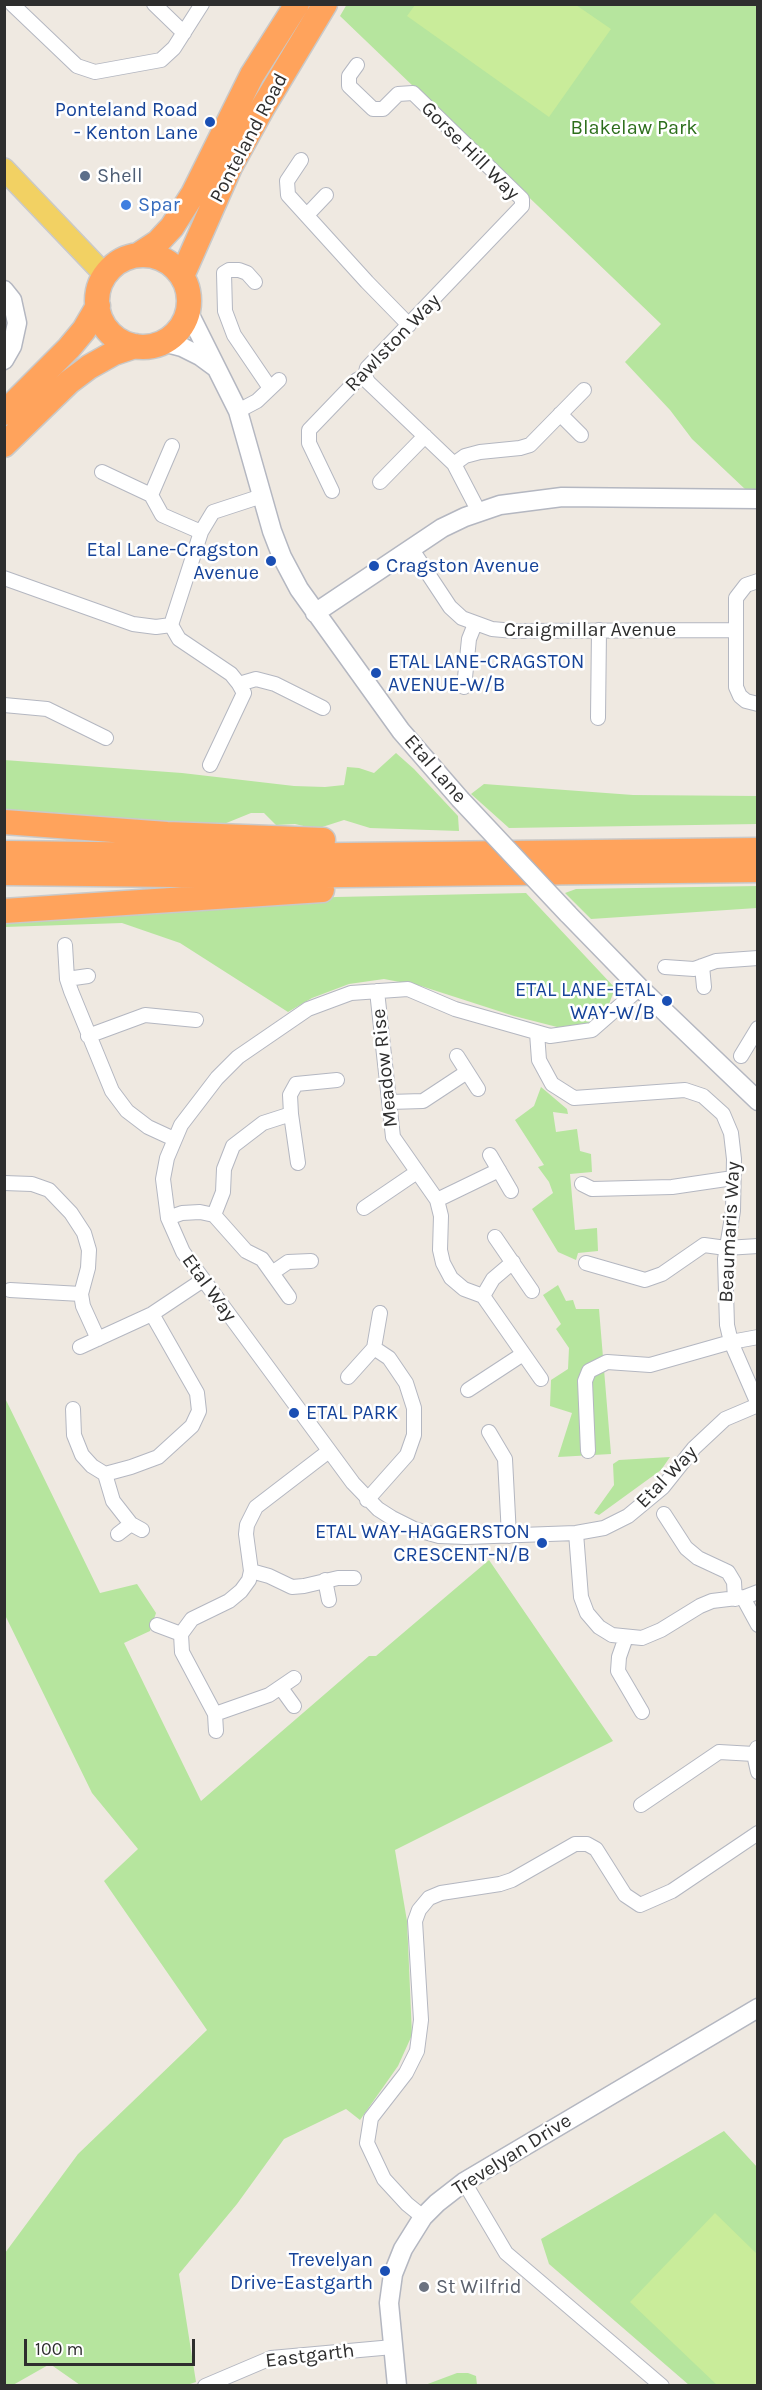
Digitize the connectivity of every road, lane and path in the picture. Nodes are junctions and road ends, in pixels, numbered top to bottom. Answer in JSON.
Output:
{"nodes":[{"id":1,"x":12,"y":4,"type":"edge"},
{"id":2,"x":154,"y":4,"type":"edge"},
{"id":3,"x":202,"y":4,"type":"edge"},
{"id":4,"x":297,"y":4,"type":"edge"},
{"id":5,"x":325,"y":4,"type":"edge"},
{"id":6,"x":184,"y":33,"type":"junction"},
{"id":7,"x":357,"y":65,"type":"dead end"},
{"id":8,"x":302,"y":160,"type":"dead end"},
{"id":9,"x":4,"y":169,"type":"edge"},
{"id":10,"x":326,"y":195,"type":"dead end"},
{"id":11,"x":522,"y":206,"type":"joint"},
{"id":12,"x":307,"y":215,"type":"junction"},
{"id":13,"x":138,"y":255,"type":"junction"},
{"id":14,"x":105,"y":275,"type":"junction"},
{"id":15,"x":182,"y":276,"type":"junction"},
{"id":16,"x":255,"y":282,"type":"dead end"},
{"id":17,"x":4,"y":290,"type":"edge"},
{"id":18,"x":98,"y":306,"type":"junction"},
{"id":19,"x":188,"y":311,"type":"junction"},
{"id":20,"x":409,"y":325,"type":"junction"},
{"id":21,"x":162,"y":342,"type":"junction"},
{"id":22,"x":135,"y":346,"type":"junction"},
{"id":23,"x":4,"y":360,"type":"edge"},
{"id":24,"x":216,"y":368,"type":"junction"},
{"id":25,"x":365,"y":376,"type":"junction"},
{"id":26,"x":584,"y":390,"type":"dead end"},
{"id":27,"x":238,"y":411,"type":"junction"},
{"id":28,"x":4,"y":413,"type":"edge"},
{"id":29,"x":560,"y":414,"type":"junction"},
{"id":30,"x":581,"y":435,"type":"dead end"},
{"id":31,"x":425,"y":436,"type":"junction"},
{"id":32,"x":4,"y":445,"type":"edge"},
{"id":33,"x":172,"y":447,"type":"dead end"},
{"id":34,"x":454,"y":464,"type":"junction"},
{"id":35,"x":102,"y":471,"type":"dead end"},
{"id":36,"x":380,"y":482,"type":"dead end"},
{"id":37,"x":332,"y":491,"type":"dead end"},
{"id":38,"x":151,"y":495,"type":"junction"},
{"id":39,"x":262,"y":496,"type":"junction"},
{"id":40,"x":758,"y":499,"type":"edge"},
{"id":41,"x":479,"y":512,"type":"junction"},
{"id":42,"x":201,"y":532,"type":"junction"},
{"id":43,"x":411,"y":548,"type":"junction"},
{"id":44,"x":4,"y":578,"type":"edge"},
{"id":45,"x":758,"y":580,"type":"edge"},
{"id":46,"x":315,"y":613,"type":"junction"},
{"id":47,"x":475,"y":624,"type":"junction"},
{"id":48,"x":171,"y":625,"type":"junction"},
{"id":49,"x":599,"y":630,"type":"junction"},
{"id":50,"x":736,"y":630,"type":"junction"},
{"id":51,"x":239,"y":684,"type":"junction"},
{"id":52,"x":464,"y":687,"type":"dead end"},
{"id":53,"x":758,"y":704,"type":"edge"},
{"id":54,"x":4,"y":705,"type":"edge"},
{"id":55,"x":323,"y":708,"type":"dead end"},
{"id":56,"x":598,"y":718,"type":"dead end"},
{"id":57,"x":106,"y":738,"type":"dead end"},
{"id":58,"x":210,"y":765,"type":"dead end"},
{"id":59,"x":4,"y":822,"type":"edge"},
{"id":60,"x":758,"y":850,"type":"edge"},
{"id":61,"x":4,"y":854,"type":"edge"},
{"id":62,"x":462,"y":864,"type":"junction"},
{"id":63,"x":758,"y":870,"type":"edge"},
{"id":64,"x":4,"y":873,"type":"edge"},
{"id":65,"x":4,"y":910,"type":"edge"},
{"id":66,"x":65,"y":945,"type":"dead end"},
{"id":67,"x":758,"y":958,"type":"edge"},
{"id":68,"x":702,"y":966,"type":"junction"},
{"id":69,"x":665,"y":967,"type":"dead end"},
{"id":70,"x":88,"y":976,"type":"dead end"},
{"id":71,"x":67,"y":979,"type":"junction"},
{"id":72,"x":704,"y":987,"type":"dead end"},
{"id":73,"x":640,"y":988,"type":"junction"},
{"id":74,"x":377,"y":991,"type":"junction"},
{"id":75,"x":196,"y":1020,"type":"dead end"},
{"id":76,"x":758,"y":1028,"type":"edge"},
{"id":77,"x":537,"y":1033,"type":"junction"},
{"id":78,"x":88,"y":1036,"type":"junction"},
{"id":79,"x":457,"y":1056,"type":"dead end"},
{"id":80,"x":741,"y":1056,"type":"dead end"},
{"id":81,"x":467,"y":1072,"type":"junction"},
{"id":82,"x":337,"y":1080,"type":"dead end"},
{"id":83,"x":478,"y":1089,"type":"dead end"},
{"id":84,"x":758,"y":1101,"type":"edge"},
{"id":85,"x":389,"y":1102,"type":"junction"},
{"id":86,"x":291,"y":1114,"type":"junction"},
{"id":87,"x":174,"y":1139,"type":"junction"},
{"id":88,"x":490,"y":1155,"type":"dead end"},
{"id":89,"x":298,"y":1163,"type":"dead end"},
{"id":90,"x":499,"y":1170,"type":"junction"},
{"id":91,"x":417,"y":1172,"type":"junction"},
{"id":92,"x":732,"y":1178,"type":"junction"},
{"id":93,"x":4,"y":1183,"type":"edge"},
{"id":94,"x":582,"y":1184,"type":"dead end"},
{"id":95,"x":511,"y":1191,"type":"dead end"},
{"id":96,"x":437,"y":1200,"type":"junction"},
{"id":97,"x":364,"y":1208,"type":"dead end"},
{"id":98,"x":214,"y":1215,"type":"junction"},
{"id":99,"x":168,"y":1218,"type":"junction"},
{"id":100,"x":495,"y":1237,"type":"dead end"},
{"id":101,"x":758,"y":1246,"type":"edge"},
{"id":102,"x":726,"y":1248,"type":"junction"},
{"id":103,"x":311,"y":1261,"type":"dead end"},
{"id":104,"x":513,"y":1263,"type":"junction"},
{"id":105,"x":586,"y":1263,"type":"dead end"},
{"id":106,"x":272,"y":1273,"type":"junction"},
{"id":107,"x":203,"y":1280,"type":"junction"},
{"id":108,"x":532,"y":1291,"type":"dead end"},
{"id":109,"x":7,"y":1293,"type":"edge"},
{"id":110,"x":81,"y":1294,"type":"junction"},
{"id":111,"x":483,"y":1296,"type":"junction"},
{"id":112,"x":289,"y":1297,"type":"dead end"},
{"id":113,"x":380,"y":1313,"type":"dead end"},
{"id":114,"x":152,"y":1314,"type":"junction"},
{"id":115,"x":758,"y":1337,"type":"edge"},
{"id":116,"x":98,"y":1339,"type":"junction"},
{"id":117,"x":731,"y":1342,"type":"junction"},
{"id":118,"x":80,"y":1347,"type":"dead end"},
{"id":119,"x":374,"y":1348,"type":"junction"},
{"id":120,"x":523,"y":1354,"type":"junction"},
{"id":121,"x":348,"y":1377,"type":"dead end"},
{"id":122,"x":541,"y":1379,"type":"dead end"},
{"id":123,"x":468,"y":1390,"type":"dead end"},
{"id":124,"x":758,"y":1404,"type":"edge"},
{"id":125,"x":73,"y":1409,"type":"dead end"},
{"id":126,"x":489,"y":1432,"type":"dead end"},
{"id":127,"x":329,"y":1451,"type":"junction"},
{"id":128,"x":588,"y":1451,"type":"dead end"},
{"id":129,"x":105,"y":1474,"type":"junction"},
{"id":130,"x":368,"y":1500,"type":"junction"},
{"id":131,"x":664,"y":1514,"type":"dead end"},
{"id":132,"x":576,"y":1533,"type":"junction"},
{"id":133,"x":118,"y":1534,"type":"dead end"},
{"id":134,"x":509,"y":1536,"type":"junction"},
{"id":135,"x":251,"y":1571,"type":"junction"},
{"id":136,"x":354,"y":1578,"type":"dead end"},
{"id":137,"x":325,"y":1580,"type":"junction"},
{"id":138,"x":746,"y":1596,"type":"edge"},
{"id":139,"x":329,"y":1600,"type":"dead end"},
{"id":140,"x":157,"y":1626,"type":"dead end"},
{"id":141,"x":758,"y":1626,"type":"edge"},
{"id":142,"x":181,"y":1634,"type":"junction"},
{"id":143,"x":626,"y":1637,"type":"junction"},
{"id":144,"x":294,"y":1678,"type":"dead end"},
{"id":145,"x":281,"y":1688,"type":"junction"},
{"id":146,"x":294,"y":1706,"type":"dead end"},
{"id":147,"x":642,"y":1712,"type":"dead end"},
{"id":148,"x":215,"y":1714,"type":"junction"},
{"id":149,"x":216,"y":1731,"type":"dead end"},
{"id":150,"x":756,"y":1750,"type":"edge"},
{"id":151,"x":758,"y":1772,"type":"edge"},
{"id":152,"x":641,"y":1805,"type":"dead end"},
{"id":153,"x":758,"y":1833,"type":"edge"},
{"id":154,"x":758,"y":2008,"type":"edge"},
{"id":155,"x":464,"y":2182,"type":"junction"},
{"id":156,"x":423,"y":2217,"type":"junction"},
{"id":157,"x":393,"y":2347,"type":"junction"},
{"id":158,"x":230,"y":2380,"type":"edge"},
{"id":159,"x":205,"y":2385,"type":"edge"},
{"id":160,"x":397,"y":2385,"type":"edge"},
{"id":161,"x":662,"y":2385,"type":"edge"}],
"edges":[{"from":1,"to":6,"type":"street"},
{"from":2,"to":6,"type":"street"},
{"from":3,"to":6,"type":"street"},
{"from":4,"to":13,"type":"highway","name":"Ponteland Road"},
{"from":5,"to":15,"type":"highway","name":"Ponteland Road"},
{"from":7,"to":11,"type":"street","name":"Gorse Hill Way"},
{"from":8,"to":12,"type":"street"},
{"from":9,"to":14,"type":"main road"},
{"from":10,"to":12,"type":"street"},
{"from":11,"to":20,"type":"street","name":"Rawlston Way"},
{"from":12,"to":20,"type":"street"},
{"from":13,"to":14,"type":"highway"},
{"from":13,"to":15,"type":"highway"},
{"from":14,"to":18,"type":"highway"},
{"from":15,"to":19,"type":"highway"},
{"from":16,"to":27,"type":"street"},
{"from":17,"to":23,"type":"street"},
{"from":18,"to":22,"type":"highway"},
{"from":18,"to":28,"type":"highway"},
{"from":19,"to":21,"type":"highway"},
{"from":19,"to":24,"type":"street","name":"Etal Lane"},
{"from":20,"to":25,"type":"street","name":"Rawlston Way"},
{"from":21,"to":22,"type":"highway"},
{"from":21,"to":24,"type":"street","name":"Etal Lane"},
{"from":22,"to":32,"type":"highway"},
{"from":24,"to":27,"type":"street","name":"Etal Lane"},
{"from":25,"to":31,"type":"street"},
{"from":25,"to":37,"type":"street","name":"Rawlston Way"},
{"from":26,"to":29,"type":"street"},
{"from":27,"to":39,"type":"street","name":"Etal Lane"},
{"from":29,"to":30,"type":"street"},
{"from":29,"to":34,"type":"street"},
{"from":31,"to":34,"type":"street"},
{"from":31,"to":36,"type":"street"},
{"from":33,"to":38,"type":"street"},
{"from":34,"to":41,"type":"street"},
{"from":35,"to":38,"type":"street"},
{"from":38,"to":42,"type":"street"},
{"from":39,"to":42,"type":"street"},
{"from":39,"to":46,"type":"street","name":"Etal Lane"},
{"from":40,"to":41,"type":"street"},
{"from":41,"to":43,"type":"street"},
{"from":42,"to":48,"type":"street"},
{"from":43,"to":46,"type":"street"},
{"from":43,"to":47,"type":"street","name":"Craigmillar Avenue"},
{"from":44,"to":48,"type":"street"},
{"from":45,"to":50,"type":"street"},
{"from":46,"to":73,"type":"street","name":"Etal Lane","bridge":true},
{"from":47,"to":49,"type":"street","name":"Craigmillar Avenue"},
{"from":47,"to":52,"type":"street"},
{"from":48,"to":51,"type":"street"},
{"from":49,"to":50,"type":"street","name":"Craigmillar Avenue"},
{"from":49,"to":56,"type":"street"},
{"from":50,"to":53,"type":"street"},
{"from":51,"to":55,"type":"street"},
{"from":51,"to":58,"type":"street"},
{"from":54,"to":57,"type":"street"},
{"from":59,"to":62,"type":"highway"},
{"from":60,"to":62,"type":"highway"},
{"from":61,"to":62,"type":"highway"},
{"from":62,"to":63,"type":"highway"},
{"from":62,"to":64,"type":"highway"},
{"from":62,"to":65,"type":"highway"},
{"from":66,"to":71,"type":"street"},
{"from":67,"to":68,"type":"street"},
{"from":68,"to":69,"type":"street"},
{"from":68,"to":72,"type":"street"},
{"from":70,"to":71,"type":"street"},
{"from":71,"to":78,"type":"street"},
{"from":73,"to":77,"type":"street","name":"Etal Way"},
{"from":73,"to":84,"type":"street","name":"Etal Lane"},
{"from":74,"to":77,"type":"street","name":"Etal Way"},
{"from":74,"to":85,"type":"street","name":"Meadow Rise"},
{"from":74,"to":87,"type":"street","name":"Etal Way"},
{"from":75,"to":78,"type":"street"},
{"from":76,"to":80,"type":"street"},
{"from":77,"to":92,"type":"street","name":"Beaumaris Way"},
{"from":78,"to":87,"type":"street"},
{"from":79,"to":81,"type":"street"},
{"from":81,"to":83,"type":"street"},
{"from":81,"to":85,"type":"street"},
{"from":82,"to":86,"type":"street"},
{"from":85,"to":91,"type":"street","name":"Meadow Rise"},
{"from":86,"to":89,"type":"street"},
{"from":86,"to":98,"type":"street"},
{"from":87,"to":99,"type":"street","name":"Etal Way"},
{"from":88,"to":90,"type":"street"},
{"from":90,"to":95,"type":"street"},
{"from":90,"to":96,"type":"street"},
{"from":91,"to":96,"type":"street","name":"Meadow Rise"},
{"from":91,"to":97,"type":"street"},
{"from":92,"to":94,"type":"street"},
{"from":92,"to":102,"type":"street","name":"Beaumaris Way"},
{"from":93,"to":110,"type":"street"},
{"from":96,"to":111,"type":"street","name":"Meadow Rise"},
{"from":98,"to":99,"type":"street"},
{"from":98,"to":106,"type":"street"},
{"from":99,"to":107,"type":"street","name":"Etal Way"},
{"from":100,"to":104,"type":"street"},
{"from":101,"to":102,"type":"street"},
{"from":102,"to":105,"type":"street"},
{"from":102,"to":117,"type":"street","name":"Beaumaris Way"},
{"from":103,"to":106,"type":"street"},
{"from":104,"to":108,"type":"street"},
{"from":104,"to":111,"type":"street"},
{"from":106,"to":112,"type":"street"},
{"from":107,"to":114,"type":"street"},
{"from":107,"to":127,"type":"street","name":"Etal Way"},
{"from":109,"to":110,"type":"street"},
{"from":110,"to":116,"type":"street"},
{"from":111,"to":120,"type":"street","name":"Meadow Rise"},
{"from":113,"to":119,"type":"street"},
{"from":114,"to":116,"type":"street"},
{"from":114,"to":129,"type":"street"},
{"from":115,"to":117,"type":"street"},
{"from":116,"to":118,"type":"street"},
{"from":117,"to":124,"type":"street","name":"Beaumaris Way"},
{"from":117,"to":128,"type":"street"},
{"from":119,"to":121,"type":"street"},
{"from":119,"to":130,"type":"street"},
{"from":120,"to":122,"type":"street","name":"Meadow Rise"},
{"from":120,"to":123,"type":"street"},
{"from":124,"to":132,"type":"street","name":"Etal Way"},
{"from":125,"to":129,"type":"street"},
{"from":126,"to":134,"type":"street"},
{"from":127,"to":130,"type":"street","name":"Etal Way"},
{"from":127,"to":135,"type":"street"},
{"from":129,"to":133,"type":"street"},
{"from":130,"to":134,"type":"street","name":"Etal Way"},
{"from":131,"to":138,"type":"street"},
{"from":132,"to":134,"type":"street","name":"Etal Way"},
{"from":132,"to":143,"type":"street"},
{"from":135,"to":137,"type":"street"},
{"from":135,"to":142,"type":"street"},
{"from":136,"to":137,"type":"street"},
{"from":137,"to":139,"type":"street"},
{"from":138,"to":141,"type":"street"},
{"from":138,"to":143,"type":"street"},
{"from":140,"to":142,"type":"street"},
{"from":142,"to":148,"type":"street"},
{"from":143,"to":147,"type":"street"},
{"from":144,"to":145,"type":"street"},
{"from":145,"to":146,"type":"street"},
{"from":145,"to":148,"type":"street"},
{"from":148,"to":149,"type":"street"},
{"from":150,"to":151,"type":"street"},
{"from":150,"to":152,"type":"street"},
{"from":153,"to":156,"type":"street"},
{"from":154,"to":155,"type":"street","name":"Trevelyan Drive"},
{"from":155,"to":156,"type":"street","name":"Trevelyan Drive"},
{"from":155,"to":161,"type":"street"},
{"from":156,"to":157,"type":"street","name":"Trevelyan Drive"},
{"from":157,"to":158,"type":"street","name":"Eastgarth"},
{"from":157,"to":160,"type":"street","name":"Trevelyan Drive"},
{"from":158,"to":159,"type":"street","name":"Eastgarth"}]}
